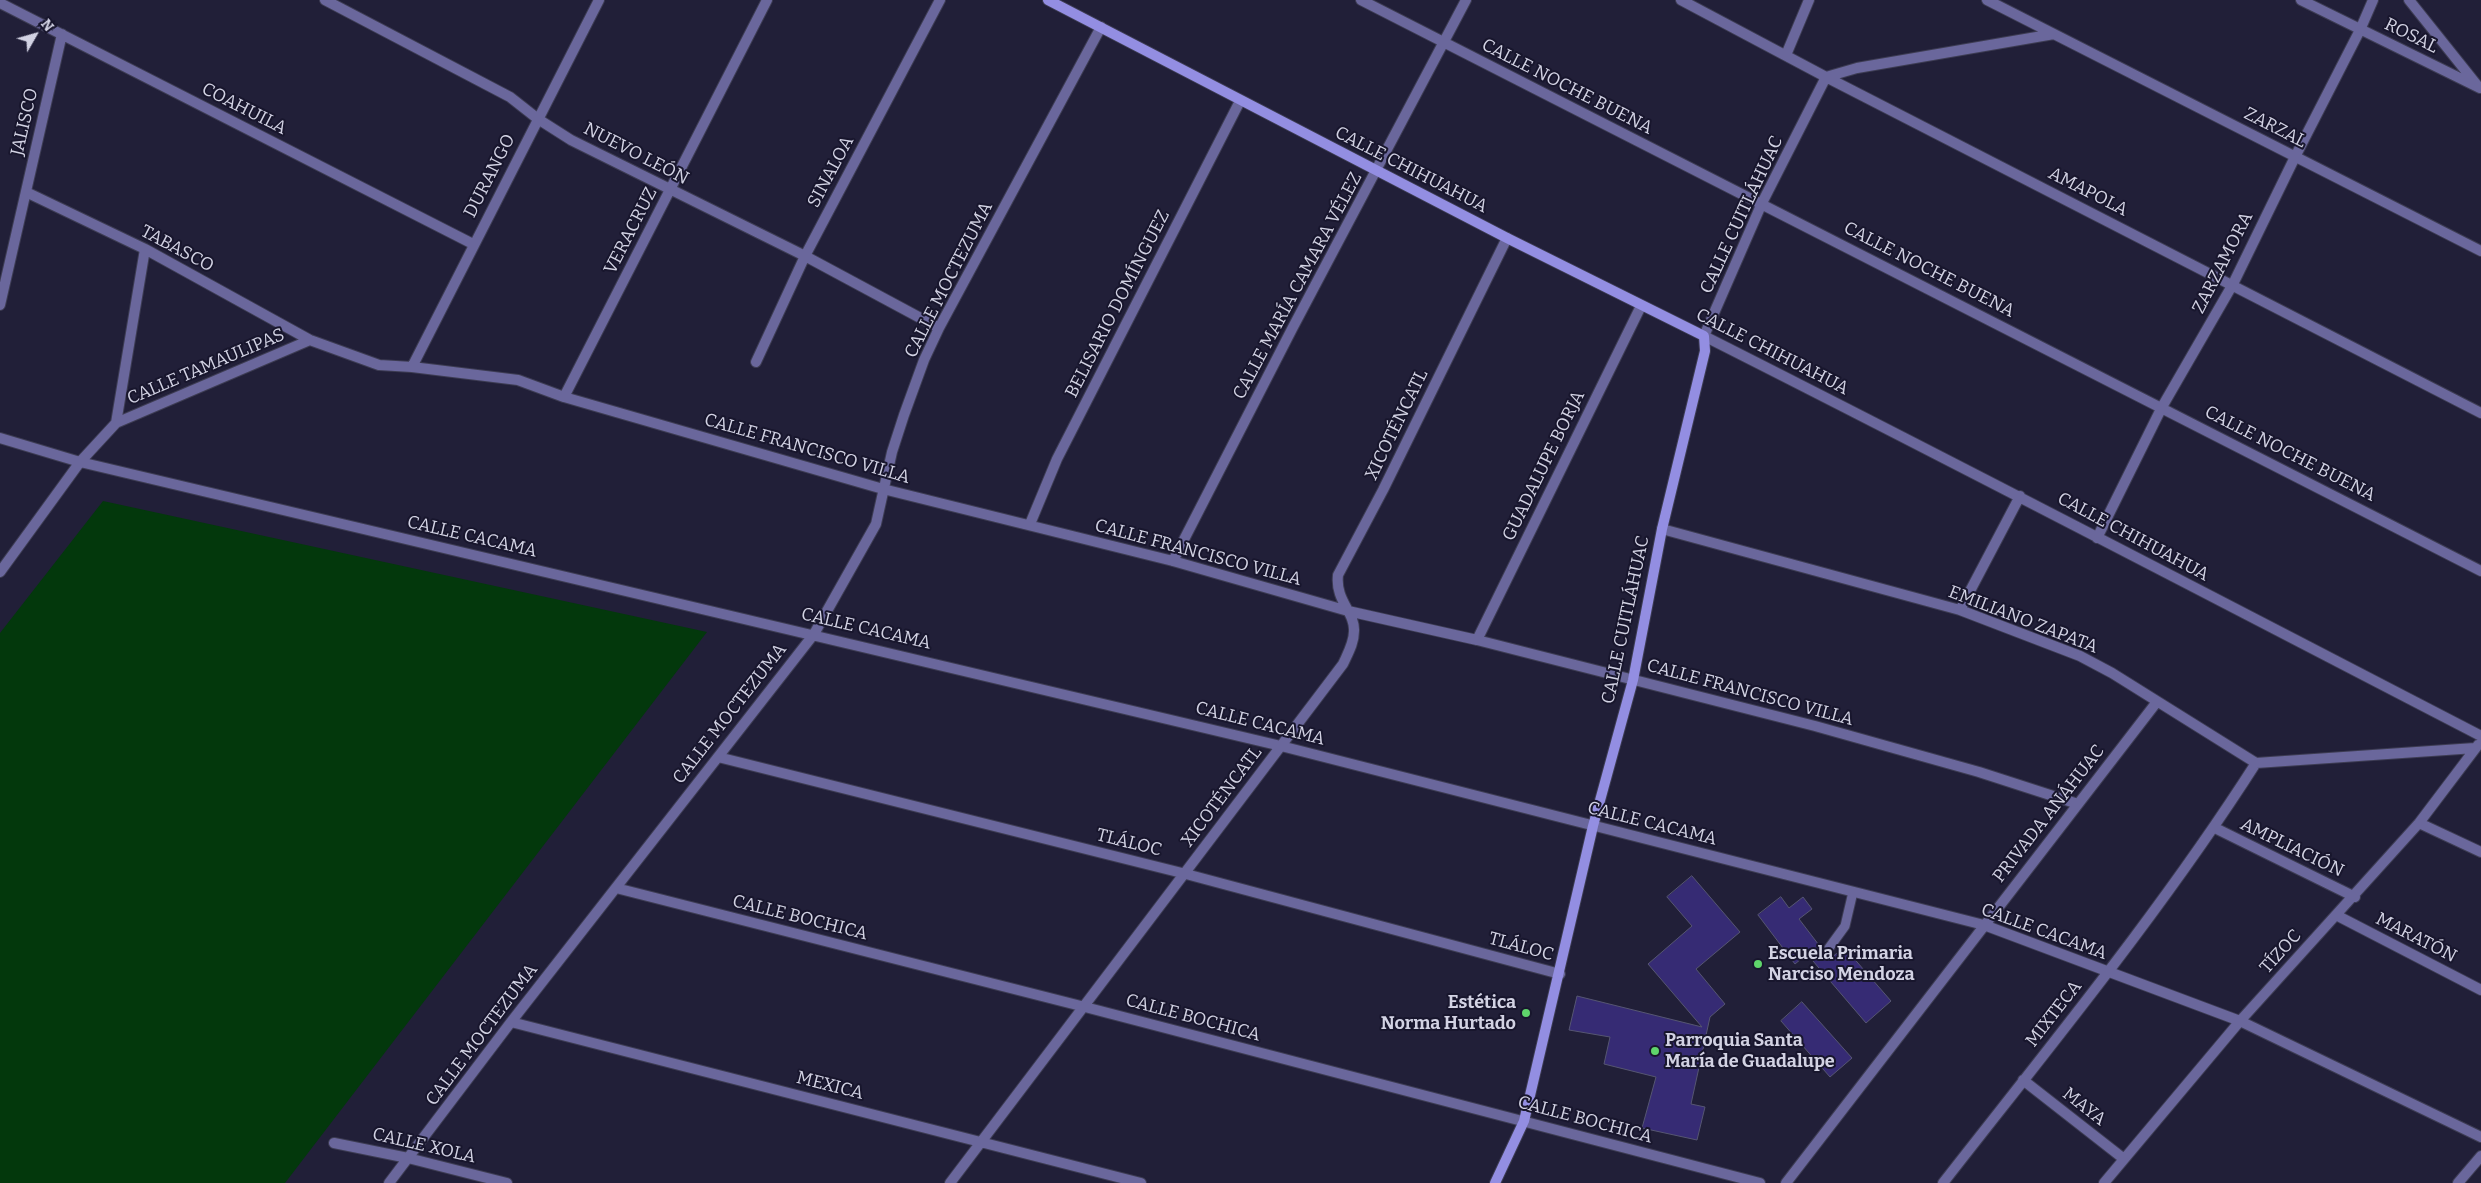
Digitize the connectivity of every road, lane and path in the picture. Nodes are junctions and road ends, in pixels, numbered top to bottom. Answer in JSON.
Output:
{"nodes":[{"id":1,"x":325,"y":0,"type":"edge"},
{"id":2,"x":599,"y":0,"type":"edge"},
{"id":3,"x":767,"y":0,"type":"edge"},
{"id":4,"x":940,"y":0,"type":"edge"},
{"id":5,"x":1048,"y":0,"type":"edge"},
{"id":6,"x":1361,"y":0,"type":"edge"},
{"id":7,"x":1466,"y":0,"type":"edge"},
{"id":8,"x":1681,"y":0,"type":"edge"},
{"id":9,"x":1809,"y":0,"type":"edge"},
{"id":10,"x":1986,"y":0,"type":"edge"},
{"id":11,"x":2301,"y":0,"type":"edge"},
{"id":12,"x":2373,"y":0,"type":"edge"},
{"id":13,"x":2409,"y":0,"type":"edge"},
{"id":14,"x":0,"y":3,"type":"edge"},
{"id":15,"x":1101,"y":27,"type":"junction"},
{"id":16,"x":2360,"y":30,"type":"junction"},
{"id":17,"x":62,"y":34,"type":"junction"},
{"id":18,"x":2054,"y":34,"type":"junction"},
{"id":19,"x":1443,"y":43,"type":"junction"},
{"id":20,"x":1786,"y":55,"type":"junction"},
{"id":21,"x":1826,"y":78,"type":"junction"},
{"id":22,"x":2481,"y":88,"type":"edge"},
{"id":23,"x":1240,"y":101,"type":"junction"},
{"id":24,"x":538,"y":119,"type":"junction"},
{"id":25,"x":2295,"y":156,"type":"junction"},
{"id":26,"x":1378,"y":170,"type":"junction"},
{"id":27,"x":670,"y":190,"type":"junction"},
{"id":28,"x":26,"y":192,"type":"junction"},
{"id":29,"x":1762,"y":203,"type":"junction"},
{"id":30,"x":1507,"y":238,"type":"junction"},
{"id":31,"x":473,"y":244,"type":"junction"},
{"id":32,"x":145,"y":249,"type":"junction"},
{"id":33,"x":2481,"y":252,"type":"edge"},
{"id":34,"x":806,"y":256,"type":"junction"},
{"id":35,"x":2233,"y":284,"type":"junction"},
{"id":36,"x":0,"y":305,"type":"edge"},
{"id":37,"x":1641,"y":306,"type":"junction"},
{"id":38,"x":939,"y":328,"type":"junction"},
{"id":39,"x":1704,"y":336,"type":"junction"},
{"id":40,"x":310,"y":340,"type":"junction"},
{"id":41,"x":756,"y":362,"type":"dead end"},
{"id":42,"x":412,"y":367,"type":"junction"},
{"id":43,"x":564,"y":397,"type":"junction"},
{"id":44,"x":2162,"y":408,"type":"junction"},
{"id":45,"x":2481,"y":413,"type":"edge"},
{"id":46,"x":116,"y":423,"type":"junction"},
{"id":47,"x":0,"y":438,"type":"edge"},
{"id":48,"x":80,"y":462,"type":"junction"},
{"id":49,"x":883,"y":489,"type":"junction"},
{"id":50,"x":2020,"y":496,"type":"junction"},
{"id":51,"x":1030,"y":524,"type":"junction"},
{"id":52,"x":1662,"y":528,"type":"junction"},
{"id":53,"x":2097,"y":538,"type":"junction"},
{"id":54,"x":1172,"y":561,"type":"junction"},
{"id":55,"x":2481,"y":571,"type":"edge"},
{"id":56,"x":0,"y":572,"type":"edge"},
{"id":57,"x":1960,"y":610,"type":"junction"},
{"id":58,"x":1348,"y":612,"type":"junction"},
{"id":59,"x":814,"y":634,"type":"junction"},
{"id":60,"x":1477,"y":640,"type":"junction"},
{"id":61,"x":1633,"y":680,"type":"junction"},
{"id":62,"x":2156,"y":702,"type":"junction"},
{"id":63,"x":2481,"y":736,"type":"edge"},
{"id":64,"x":2478,"y":745,"type":"edge"},
{"id":65,"x":1281,"y":746,"type":"junction"},
{"id":66,"x":718,"y":757,"type":"junction"},
{"id":67,"x":2256,"y":763,"type":"junction"},
{"id":68,"x":2078,"y":804,"type":"junction"},
{"id":69,"x":2419,"y":823,"type":"junction"},
{"id":70,"x":1593,"y":826,"type":"junction"},
{"id":71,"x":2215,"y":828,"type":"junction"},
{"id":72,"x":2481,"y":852,"type":"edge"},
{"id":73,"x":1186,"y":874,"type":"junction"},
{"id":74,"x":616,"y":888,"type":"junction"},
{"id":75,"x":1853,"y":892,"type":"junction"},
{"id":76,"x":2354,"y":897,"type":"junction"},
{"id":77,"x":2336,"y":916,"type":"junction"},
{"id":78,"x":1984,"y":925,"type":"junction"},
{"id":79,"x":1829,"y":948,"type":"dead end"},
{"id":80,"x":2107,"y":972,"type":"junction"},
{"id":81,"x":1560,"y":974,"type":"junction"},
{"id":82,"x":2481,"y":990,"type":"edge"},
{"id":83,"x":1085,"y":1006,"type":"junction"},
{"id":84,"x":2240,"y":1021,"type":"junction"},
{"id":85,"x":511,"y":1022,"type":"junction"},
{"id":86,"x":2023,"y":1080,"type":"junction"},
{"id":87,"x":1524,"y":1121,"type":"junction"},
{"id":88,"x":2481,"y":1137,"type":"edge"},
{"id":89,"x":982,"y":1142,"type":"junction"},
{"id":90,"x":334,"y":1143,"type":"dead end"},
{"id":91,"x":2481,"y":1156,"type":"edge"},
{"id":92,"x":408,"y":1158,"type":"junction"},
{"id":93,"x":2124,"y":1159,"type":"junction"},
{"id":94,"x":389,"y":1183,"type":"edge"},
{"id":95,"x":508,"y":1183,"type":"edge"},
{"id":96,"x":950,"y":1183,"type":"edge"},
{"id":97,"x":1141,"y":1183,"type":"edge"},
{"id":98,"x":1495,"y":1183,"type":"edge"},
{"id":99,"x":1760,"y":1183,"type":"edge"},
{"id":100,"x":1786,"y":1183,"type":"edge"},
{"id":101,"x":1943,"y":1183,"type":"edge"},
{"id":102,"x":2104,"y":1183,"type":"edge"},
{"id":103,"x":2458,"y":1183,"type":"edge"}],
"edges":[{"from":1,"to":24,"type":"street","name":"NUEVO LEÓN"},
{"from":2,"to":24,"type":"street","name":"DURANGO"},
{"from":3,"to":27,"type":"street","name":"VERACRUZ"},
{"from":4,"to":34,"type":"street","name":"SINALOA"},
{"from":5,"to":15,"type":"street","name":"CALLE CHIHUAHUA"},
{"from":6,"to":19,"type":"street","name":"CALLE NOCHE BUENA"},
{"from":7,"to":19,"type":"street","name":"CALLE MARÍA CAMARA VÉLEZ"},
{"from":8,"to":20,"type":"street","name":"AMAPOLA"},
{"from":9,"to":20,"type":"street"},
{"from":10,"to":18,"type":"street","name":"ZARZAL"},
{"from":11,"to":16,"type":"street","name":"ROSAL"},
{"from":12,"to":16,"type":"street","name":"ZARZAMORA"},
{"from":13,"to":22,"type":"street"},
{"from":14,"to":17,"type":"street","name":"COAHUILA"},
{"from":15,"to":23,"type":"street","name":"CALLE CHIHUAHUA"},
{"from":15,"to":38,"type":"street","name":"CALLE MOCTEZUMA"},
{"from":16,"to":22,"type":"street","name":"ROSAL"},
{"from":16,"to":25,"type":"street","name":"ZARZAMORA"},
{"from":17,"to":28,"type":"street","name":"JALISCO"},
{"from":17,"to":31,"type":"street","name":"COAHUILA"},
{"from":18,"to":21,"type":"street"},
{"from":18,"to":25,"type":"street","name":"ZARZAL"},
{"from":19,"to":26,"type":"street","name":"CALLE MARÍA CAMARA VÉLEZ"},
{"from":19,"to":29,"type":"street","name":"CALLE NOCHE BUENA"},
{"from":20,"to":21,"type":"street","name":"AMAPOLA"},
{"from":21,"to":29,"type":"street","name":"CALLE CUITLÁHUAC"},
{"from":21,"to":35,"type":"street","name":"AMAPOLA"},
{"from":23,"to":26,"type":"street","name":"CALLE CHIHUAHUA"},
{"from":23,"to":51,"type":"street","name":"BELISARIO DOMÍNGUEZ"},
{"from":24,"to":27,"type":"street","name":"NUEVO LEÓN"},
{"from":24,"to":31,"type":"street","name":"DURANGO"},
{"from":25,"to":33,"type":"street","name":"ZARZAL"},
{"from":25,"to":35,"type":"street","name":"ZARZAMORA"},
{"from":26,"to":30,"type":"street","name":"CALLE CHIHUAHUA"},
{"from":26,"to":54,"type":"street","name":"CALLE MARÍA CAMARA VÉLEZ"},
{"from":27,"to":34,"type":"street","name":"NUEVO LEÓN"},
{"from":27,"to":43,"type":"street","name":"VERACRUZ"},
{"from":28,"to":32,"type":"street","name":"TABASCO"},
{"from":28,"to":36,"type":"street","name":"JALISCO"},
{"from":29,"to":39,"type":"street","name":"CALLE CUITLÁHUAC"},
{"from":29,"to":44,"type":"street","name":"CALLE NOCHE BUENA"},
{"from":30,"to":37,"type":"street","name":"CALLE CHIHUAHUA"},
{"from":30,"to":58,"type":"street","name":"XICOTÉNCATL"},
{"from":31,"to":42,"type":"street","name":"DURANGO"},
{"from":32,"to":40,"type":"street","name":"TABASCO"},
{"from":32,"to":46,"type":"street"},
{"from":34,"to":38,"type":"street","name":"NUEVO LEÓN"},
{"from":34,"to":41,"type":"street","name":"SINALOA"},
{"from":35,"to":44,"type":"street","name":"ZARZAMORA"},
{"from":35,"to":45,"type":"street","name":"AMAPOLA"},
{"from":37,"to":39,"type":"street","name":"CALLE CHIHUAHUA"},
{"from":37,"to":60,"type":"street","name":"GUADALUPE BORJA"},
{"from":38,"to":49,"type":"street","name":"CALLE MOCTEZUMA"},
{"from":39,"to":50,"type":"street","name":"CALLE CHIHUAHUA"},
{"from":39,"to":52,"type":"street","name":"CALLE CUITLÁHUAC"},
{"from":40,"to":42,"type":"street","name":"CALLE FRANCISCO VILLA"},
{"from":40,"to":46,"type":"street","name":"CALLE TAMAULIPAS"},
{"from":42,"to":43,"type":"street","name":"CALLE FRANCISCO VILLA"},
{"from":43,"to":49,"type":"street","name":"CALLE FRANCISCO VILLA"},
{"from":44,"to":53,"type":"street","name":"ZARZAMORA"},
{"from":44,"to":55,"type":"street","name":"CALLE NOCHE BUENA"},
{"from":46,"to":48,"type":"street"},
{"from":47,"to":48,"type":"street","name":"CALLE CACAMA"},
{"from":48,"to":56,"type":"street"},
{"from":48,"to":59,"type":"street","name":"CALLE CACAMA"},
{"from":49,"to":51,"type":"street","name":"CALLE FRANCISCO VILLA"},
{"from":49,"to":59,"type":"street","name":"CALLE MOCTEZUMA"},
{"from":50,"to":53,"type":"street","name":"CALLE CHIHUAHUA"},
{"from":50,"to":57,"type":"street"},
{"from":51,"to":54,"type":"street","name":"CALLE FRANCISCO VILLA"},
{"from":52,"to":57,"type":"street","name":"EMILIANO ZAPATA"},
{"from":52,"to":61,"type":"street","name":"CALLE CUITLÁHUAC"},
{"from":53,"to":63,"type":"street","name":"CALLE CHIHUAHUA"},
{"from":54,"to":58,"type":"street","name":"CALLE FRANCISCO VILLA"},
{"from":57,"to":62,"type":"street","name":"EMILIANO ZAPATA"},
{"from":58,"to":60,"type":"street","name":"CALLE FRANCISCO VILLA"},
{"from":58,"to":65,"type":"street","name":"XICOTÉNCATL"},
{"from":59,"to":65,"type":"street","name":"CALLE CACAMA"},
{"from":59,"to":66,"type":"street","name":"CALLE MOCTEZUMA"},
{"from":60,"to":61,"type":"street","name":"CALLE FRANCISCO VILLA"},
{"from":61,"to":68,"type":"street","name":"CALLE FRANCISCO VILLA"},
{"from":61,"to":70,"type":"street","name":"CALLE CUITLÁHUAC"},
{"from":62,"to":67,"type":"street","name":"EMILIANO ZAPATA"},
{"from":62,"to":68,"type":"street","name":"PRIVADA ANÁHUAC"},
{"from":64,"to":67,"type":"street"},
{"from":64,"to":69,"type":"street","name":"TÍZOC"},
{"from":65,"to":70,"type":"street","name":"CALLE CACAMA"},
{"from":65,"to":73,"type":"street","name":"XICOTÉNCATL"},
{"from":66,"to":73,"type":"street","name":"TLÁLOC"},
{"from":66,"to":74,"type":"street","name":"CALLE MOCTEZUMA"},
{"from":67,"to":71,"type":"street","name":"MIXTECA"},
{"from":68,"to":78,"type":"street","name":"PRIVADA ANÁHUAC"},
{"from":69,"to":72,"type":"street"},
{"from":69,"to":76,"type":"street","name":"TÍZOC"},
{"from":70,"to":75,"type":"street","name":"CALLE CACAMA"},
{"from":70,"to":81,"type":"street","name":"CALLE CUITLÁHUAC"},
{"from":71,"to":76,"type":"street","name":"AMPLIACIÓN"},
{"from":71,"to":80,"type":"street","name":"MIXTECA"},
{"from":73,"to":81,"type":"street","name":"TLÁLOC"},
{"from":73,"to":83,"type":"street","name":"XICOTÉNCATL"},
{"from":74,"to":83,"type":"street","name":"CALLE BOCHICA"},
{"from":74,"to":85,"type":"street","name":"CALLE MOCTEZUMA"},
{"from":75,"to":78,"type":"street","name":"CALLE CACAMA"},
{"from":75,"to":79,"type":"lane"},
{"from":76,"to":77,"type":"street","name":"TÍZOC"},
{"from":77,"to":82,"type":"street","name":"MARATÓN"},
{"from":77,"to":84,"type":"street","name":"TÍZOC"},
{"from":78,"to":80,"type":"street","name":"CALLE CACAMA"},
{"from":78,"to":100,"type":"street","name":"PRIVADA ANÁHUAC"},
{"from":80,"to":84,"type":"street","name":"CALLE CACAMA"},
{"from":80,"to":86,"type":"street","name":"MIXTECA"},
{"from":81,"to":87,"type":"street","name":"CALLE CUITLÁHUAC"},
{"from":83,"to":87,"type":"street","name":"CALLE BOCHICA"},
{"from":83,"to":89,"type":"street","name":"XICOTÉNCATL"},
{"from":84,"to":88,"type":"street","name":"CALLE CACAMA"},
{"from":84,"to":93,"type":"street","name":"TÍZOC"},
{"from":85,"to":89,"type":"street","name":"MEXICA"},
{"from":85,"to":92,"type":"street","name":"CALLE MOCTEZUMA"},
{"from":86,"to":93,"type":"street","name":"MAYA"},
{"from":86,"to":101,"type":"street","name":"MIXTECA"},
{"from":87,"to":98,"type":"street","name":"CALLE CUITLÁHUAC"},
{"from":87,"to":99,"type":"street","name":"CALLE BOCHICA"},
{"from":89,"to":96,"type":"street","name":"XICOTÉNCATL"},
{"from":89,"to":97,"type":"street","name":"MEXICA"},
{"from":90,"to":92,"type":"street","name":"CALLE XOLA"},
{"from":91,"to":103,"type":"street"},
{"from":92,"to":94,"type":"street","name":"CALLE MOCTEZUMA"},
{"from":92,"to":95,"type":"street","name":"CALLE XOLA"},
{"from":93,"to":102,"type":"street","name":"TÍZOC"}]}
